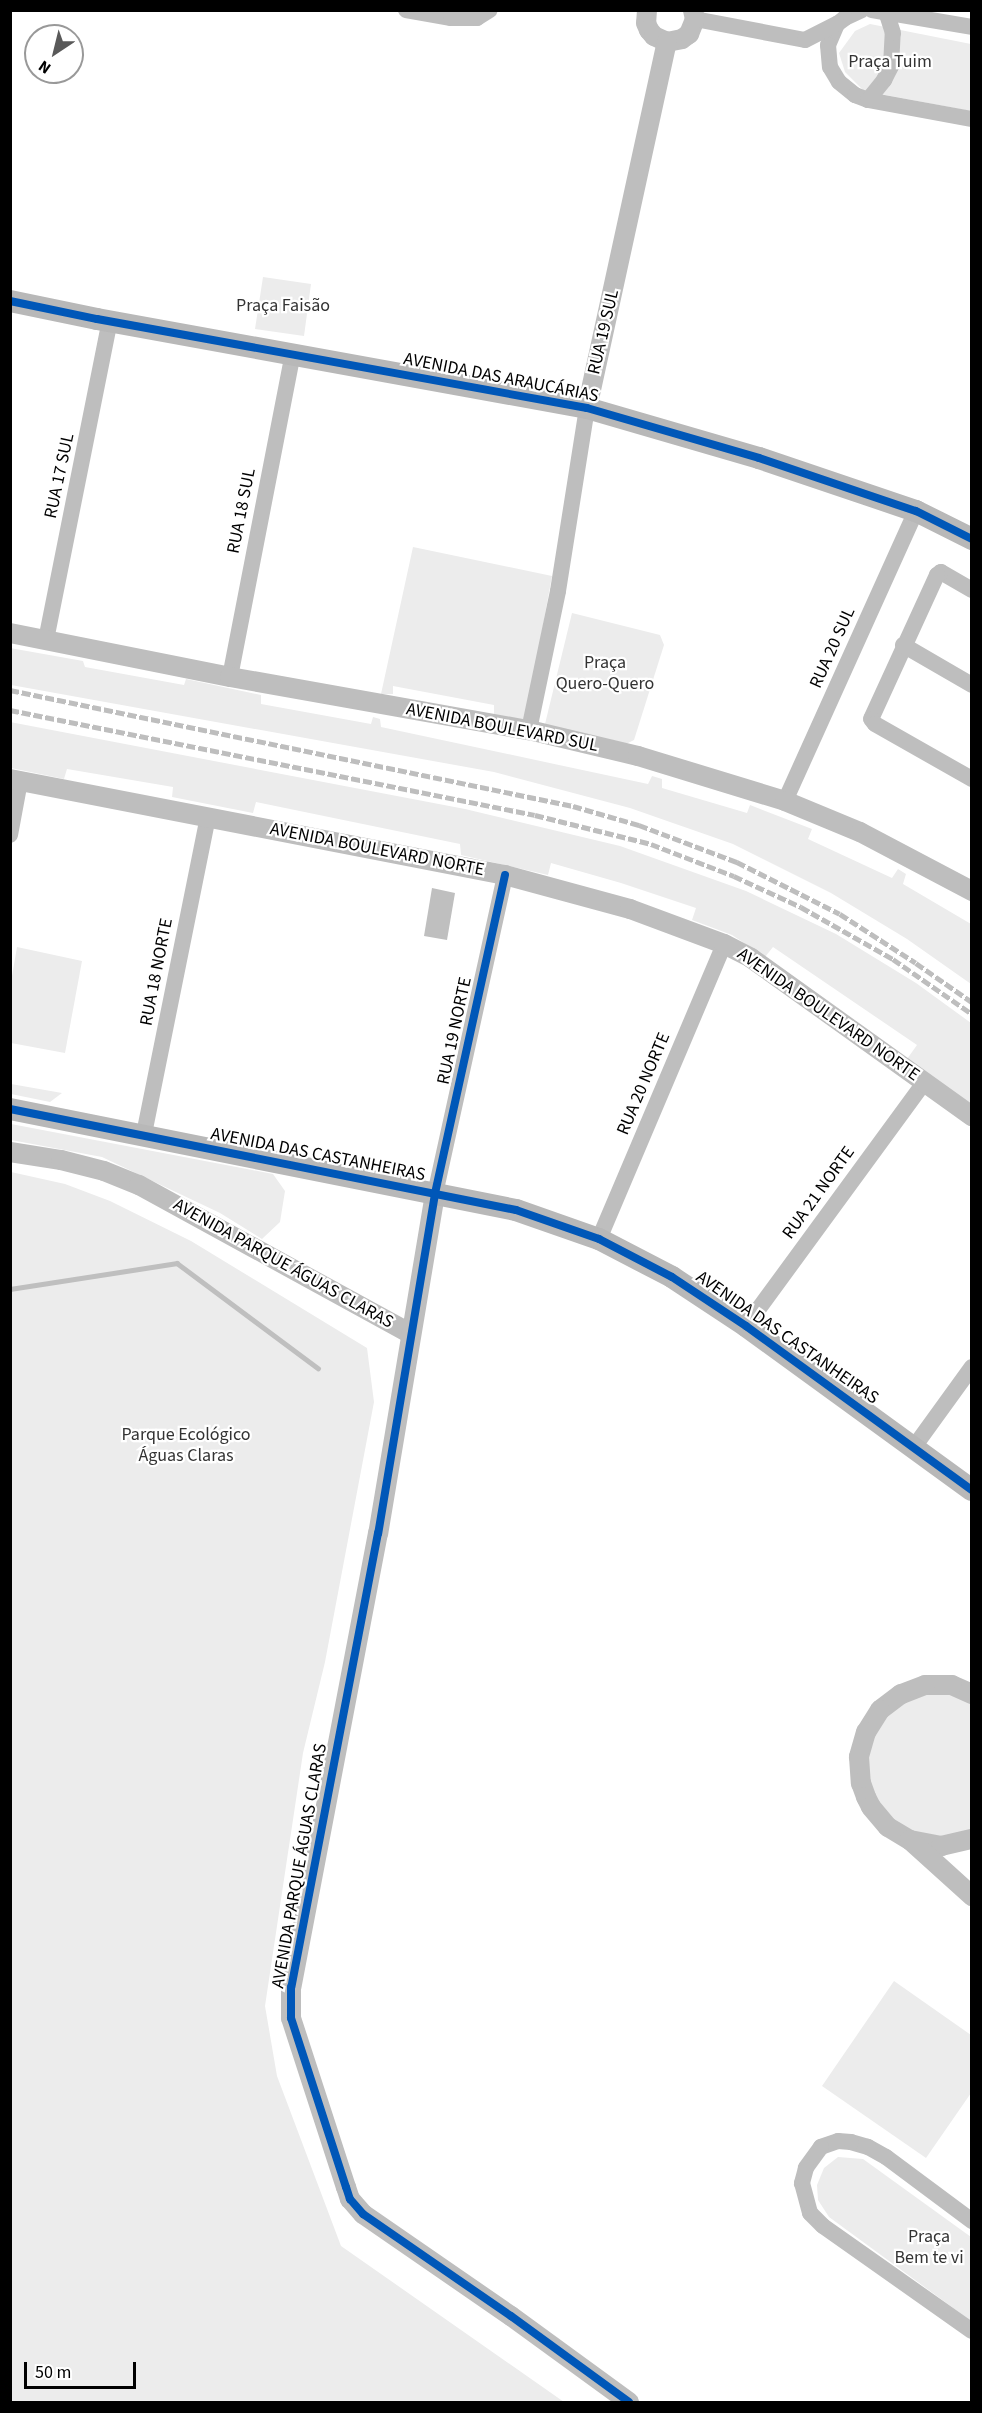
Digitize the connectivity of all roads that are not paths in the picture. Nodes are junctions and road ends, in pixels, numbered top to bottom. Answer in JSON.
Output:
{"nodes":[{"id":1,"x":406,"y":10,"type":"edge"},
{"id":2,"x":490,"y":10,"type":"edge"},
{"id":3,"x":647,"y":10,"type":"edge"},
{"id":4,"x":862,"y":10,"type":"edge"},
{"id":5,"x":879,"y":11,"type":"edge"},
{"id":6,"x":449,"y":14,"type":"edge"},
{"id":7,"x":694,"y":15,"type":"edge"},
{"id":8,"x":837,"y":24,"type":"junction"},
{"id":9,"x":972,"y":27,"type":"edge"},
{"id":10,"x":805,"y":40,"type":"junction"},
{"id":11,"x":667,"y":42,"type":"junction"},
{"id":12,"x":830,"y":67,"type":"junction"},
{"id":13,"x":868,"y":100,"type":"junction"},
{"id":14,"x":972,"y":119,"type":"edge"},
{"id":15,"x":10,"y":301,"type":"edge"},
{"id":16,"x":110,"y":320,"type":"junction"},
{"id":17,"x":293,"y":353,"type":"junction"},
{"id":18,"x":587,"y":408,"type":"junction"},
{"id":19,"x":916,"y":511,"type":"junction"},
{"id":20,"x":972,"y":538,"type":"edge"},
{"id":21,"x":972,"y":590,"type":"edge"},
{"id":22,"x":10,"y":633,"type":"edge"},
{"id":23,"x":46,"y":639,"type":"junction"},
{"id":24,"x":903,"y":645,"type":"junction"},
{"id":25,"x":230,"y":677,"type":"junction"},
{"id":26,"x":972,"y":685,"type":"edge"},
{"id":27,"x":529,"y":730,"type":"junction"},
{"id":28,"x":972,"y":779,"type":"edge"},
{"id":29,"x":15,"y":780,"type":"edge"},
{"id":30,"x":785,"y":801,"type":"junction"},
{"id":31,"x":208,"y":817,"type":"junction"},
{"id":32,"x":10,"y":835,"type":"edge"},
{"id":33,"x":505,"y":875,"type":"junction"},
{"id":34,"x":972,"y":891,"type":"edge"},
{"id":35,"x":724,"y":944,"type":"junction"},
{"id":36,"x":924,"y":1083,"type":"junction"},
{"id":37,"x":10,"y":1109,"type":"edge"},
{"id":38,"x":972,"y":1116,"type":"edge"},
{"id":39,"x":144,"y":1134,"type":"junction"},
{"id":40,"x":10,"y":1152,"type":"edge"},
{"id":41,"x":435,"y":1194,"type":"junction"},
{"id":42,"x":599,"y":1239,"type":"junction"},
{"id":43,"x":746,"y":1326,"type":"junction"},
{"id":44,"x":411,"y":1334,"type":"junction"},
{"id":45,"x":972,"y":1367,"type":"edge"},
{"id":46,"x":914,"y":1447,"type":"junction"},
{"id":47,"x":972,"y":1490,"type":"edge"},
{"id":48,"x":972,"y":1694,"type":"edge"},
{"id":49,"x":972,"y":1839,"type":"edge"},
{"id":50,"x":910,"y":1840,"type":"junction"},
{"id":51,"x":972,"y":1896,"type":"edge"},
{"id":52,"x":972,"y":2221,"type":"edge"},
{"id":53,"x":972,"y":2331,"type":"edge"},
{"id":54,"x":628,"y":2403,"type":"edge"}],
"edges":[{"from":1,"to":6,"type":"street"},
{"from":2,"to":6,"type":"street"},
{"from":3,"to":11,"type":"street"},
{"from":4,"to":8,"type":"street"},
{"from":5,"to":9,"type":"street"},
{"from":5,"to":13,"type":"street"},
{"from":7,"to":10,"type":"street"},
{"from":7,"to":11,"type":"street"},
{"from":8,"to":10,"type":"street"},
{"from":8,"to":12,"type":"street"},
{"from":10,"to":12,"type":"street"},
{"from":11,"to":18,"type":"street","name":"RUA 19 SUL"},
{"from":12,"to":13,"type":"street"},
{"from":13,"to":14,"type":"street"},
{"from":15,"to":16,"type":"main road","name":"AVENIDA DAS ARAUCÁRIAS"},
{"from":16,"to":17,"type":"main road","name":"AVENIDA DAS ARAUCÁRIAS"},
{"from":16,"to":23,"type":"street","name":"RUA 17 SUL"},
{"from":17,"to":18,"type":"main road","name":"AVENIDA DAS ARAUCÁRIAS"},
{"from":17,"to":25,"type":"street","name":"RUA 18 SUL"},
{"from":18,"to":19,"type":"main road","name":"AVENIDA DAS ARAUCÁRIAS"},
{"from":18,"to":27,"type":"street","name":"RUA 19 SUL"},
{"from":19,"to":20,"type":"main road","name":"AVENIDA DAS ARAUCÁRIAS"},
{"from":19,"to":30,"type":"street","name":"RUA 20 SUL"},
{"from":21,"to":24,"type":"street"},
{"from":22,"to":23,"type":"street","name":"AVENIDA BOULEVARD SUL"},
{"from":23,"to":25,"type":"street","name":"AVENIDA BOULEVARD SUL"},
{"from":24,"to":26,"type":"street"},
{"from":24,"to":28,"type":"street"},
{"from":25,"to":27,"type":"street","name":"AVENIDA BOULEVARD SUL"},
{"from":27,"to":30,"type":"street","name":"AVENIDA BOULEVARD SUL"},
{"from":29,"to":31,"type":"street","name":"AVENIDA BOULEVARD NORTE"},
{"from":29,"to":32,"type":"street"},
{"from":30,"to":34,"type":"street","name":"AVENIDA BOULEVARD SUL"},
{"from":31,"to":33,"type":"street","name":"AVENIDA BOULEVARD NORTE"},
{"from":31,"to":39,"type":"street","name":"RUA 18 NORTE"},
{"from":33,"to":35,"type":"street","name":"AVENIDA BOULEVARD NORTE"},
{"from":33,"to":41,"type":"street","name":"RUA 19 NORTE"},
{"from":35,"to":36,"type":"street","name":"AVENIDA BOULEVARD NORTE"},
{"from":35,"to":42,"type":"street","name":"RUA 20 NORTE"},
{"from":36,"to":38,"type":"street","name":"AVENIDA BOULEVARD NORTE"},
{"from":36,"to":43,"type":"street","name":"RUA 21 NORTE"},
{"from":37,"to":39,"type":"main road","name":"AVENIDA DAS CASTANHEIRAS"},
{"from":39,"to":41,"type":"main road","name":"AVENIDA DAS CASTANHEIRAS"},
{"from":40,"to":44,"type":"street","name":"AVENIDA PARQUE ÁGUAS CLARAS"},
{"from":41,"to":42,"type":"main road","name":"AVENIDA DAS CASTANHEIRAS"},
{"from":41,"to":44,"type":"street"},
{"from":42,"to":43,"type":"main road","name":"AVENIDA DAS CASTANHEIRAS"},
{"from":43,"to":46,"type":"main road","name":"AVENIDA DAS CASTANHEIRAS"},
{"from":44,"to":54,"type":"street","name":"AVENIDA PARQUE ÁGUAS CLARAS"},
{"from":45,"to":46,"type":"street"},
{"from":46,"to":47,"type":"main road","name":"AVENIDA DAS CASTANHEIRAS"},
{"from":48,"to":50,"type":"street"},
{"from":49,"to":50,"type":"street"},
{"from":50,"to":51,"type":"street"},
{"from":52,"to":53,"type":"street"}]}
